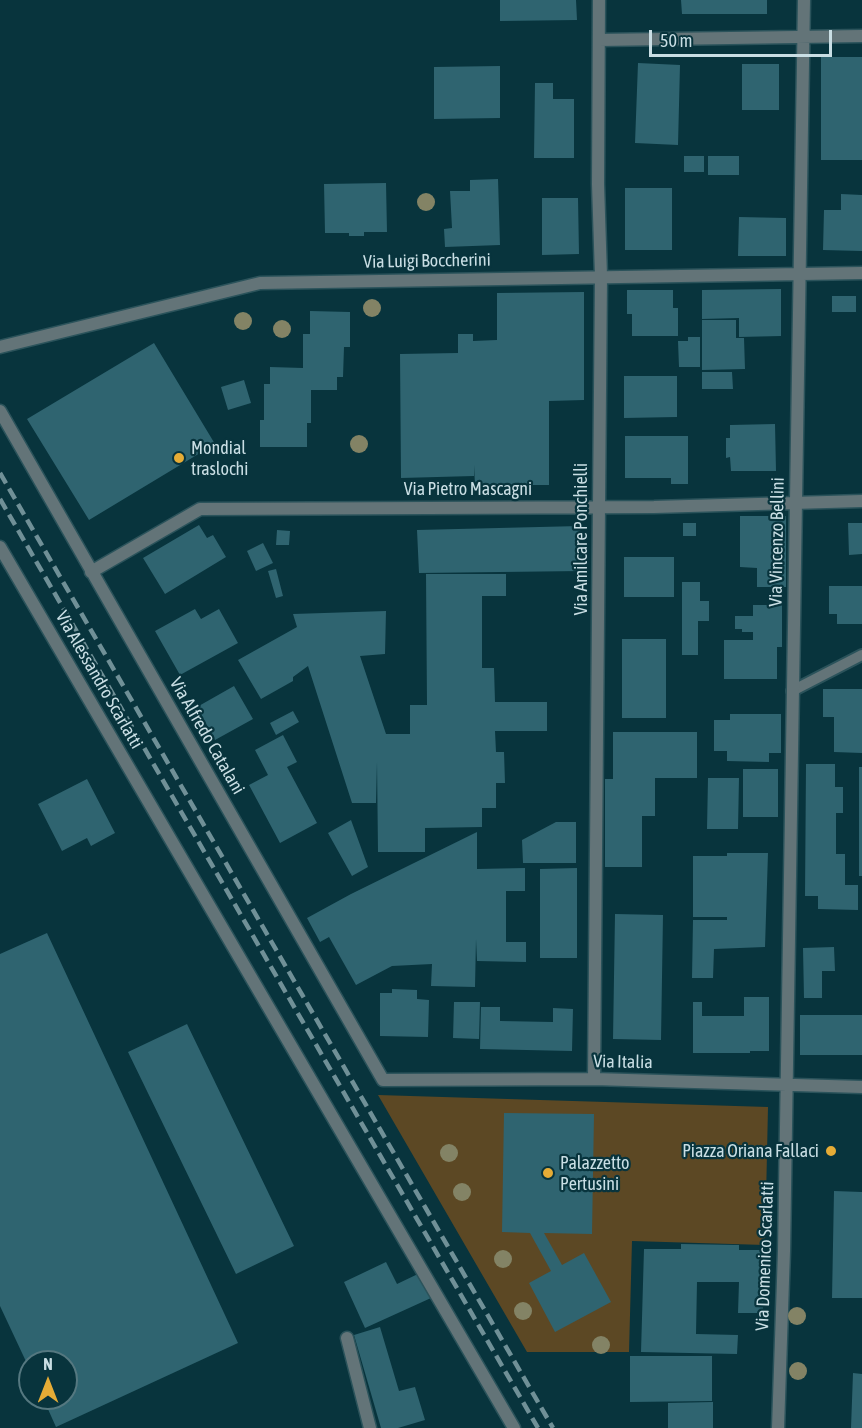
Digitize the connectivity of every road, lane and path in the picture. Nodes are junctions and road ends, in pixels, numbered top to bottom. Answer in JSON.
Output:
{"nodes":[{"id":1,"x":600,"y":0,"type":"edge"},
{"id":2,"x":804,"y":0,"type":"edge"},
{"id":3,"x":804,"y":36,"type":"junction"},
{"id":4,"x":862,"y":36,"type":"edge"},
{"id":5,"x":599,"y":40,"type":"junction"},
{"id":6,"x":800,"y":273,"type":"junction"},
{"id":7,"x":862,"y":273,"type":"edge"},
{"id":8,"x":601,"y":276,"type":"junction"},
{"id":9,"x":0,"y":347,"type":"edge"},
{"id":10,"x":0,"y":411,"type":"edge"},
{"id":11,"x":862,"y":501,"type":"edge"},
{"id":12,"x":796,"y":503,"type":"junction"},
{"id":13,"x":599,"y":506,"type":"junction"},
{"id":14,"x":0,"y":547,"type":"edge"},
{"id":15,"x":91,"y":572,"type":"junction"},
{"id":16,"x":862,"y":655,"type":"edge"},
{"id":17,"x":792,"y":691,"type":"junction"},
{"id":18,"x":594,"y":1079,"type":"junction"},
{"id":19,"x":383,"y":1080,"type":"joint"},
{"id":20,"x":786,"y":1084,"type":"junction"},
{"id":21,"x":862,"y":1087,"type":"edge"},
{"id":22,"x":347,"y":1338,"type":"dead end"},
{"id":23,"x":370,"y":1428,"type":"edge"},
{"id":24,"x":514,"y":1428,"type":"edge"},
{"id":25,"x":778,"y":1428,"type":"edge"}],
"edges":[{"from":1,"to":5,"type":"street","name":"Via Amilcare Ponchielli"},
{"from":2,"to":3,"type":"street","name":"Via Vincenzo Bellini"},
{"from":3,"to":4,"type":"street"},
{"from":3,"to":5,"type":"street"},
{"from":3,"to":6,"type":"street","name":"Via Vincenzo Bellini"},
{"from":5,"to":8,"type":"street","name":"Via Amilcare Ponchielli"},
{"from":6,"to":7,"type":"street","name":"Via Luigi Boccherini"},
{"from":6,"to":8,"type":"street","name":"Via Luigi Boccherini"},
{"from":6,"to":12,"type":"street","name":"Via Vincenzo Bellini"},
{"from":8,"to":9,"type":"street","name":"Via Luigi Boccherini"},
{"from":8,"to":13,"type":"street","name":"Via Amilcare Ponchielli"},
{"from":10,"to":15,"type":"street","name":"Via Alfredo Catalani"},
{"from":11,"to":12,"type":"street","name":"Via Pietro Mascagni"},
{"from":12,"to":13,"type":"street","name":"Via Pietro Mascagni"},
{"from":12,"to":17,"type":"street","name":"Via Vincenzo Bellini"},
{"from":13,"to":15,"type":"street","name":"Via Pietro Mascagni"},
{"from":13,"to":18,"type":"street","name":"Via Amilcare Ponchielli"},
{"from":14,"to":24,"type":"street","name":"Via Alessandro Scarlatti"},
{"from":15,"to":19,"type":"street","name":"Via Alfredo Catalani"},
{"from":16,"to":17,"type":"lane"},
{"from":17,"to":20,"type":"street","name":"Via Vincenzo Bellini"},
{"from":18,"to":19,"type":"street","name":"Via Italia"},
{"from":18,"to":20,"type":"street","name":"Via Italia"},
{"from":20,"to":21,"type":"street","name":"Via Italia"},
{"from":20,"to":25,"type":"street","name":"Via Domenico Scarlatti"},
{"from":22,"to":23,"type":"street"}]}
